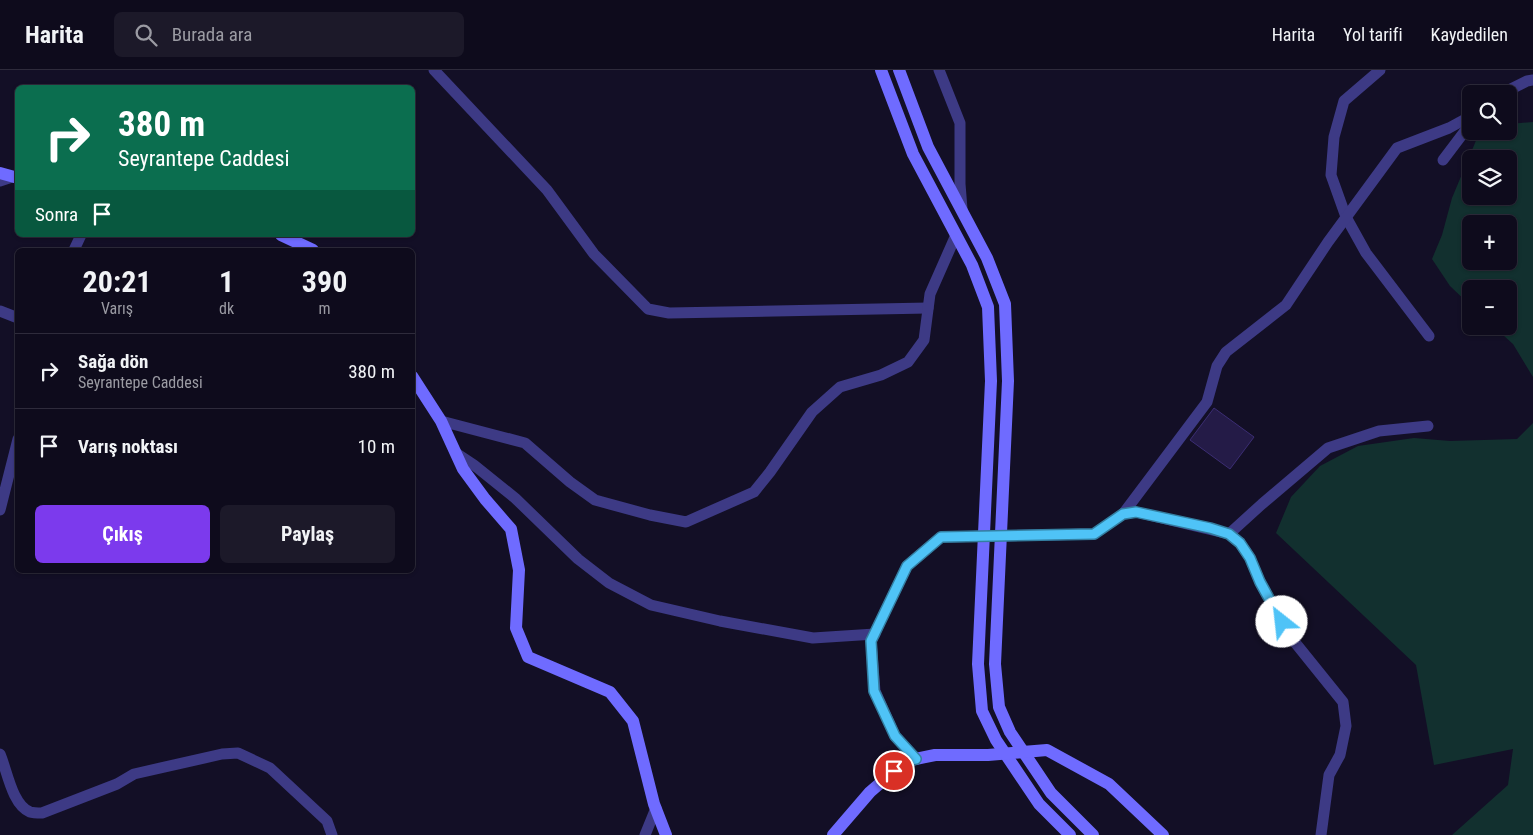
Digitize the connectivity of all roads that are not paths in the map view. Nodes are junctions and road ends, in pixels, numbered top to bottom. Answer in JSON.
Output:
{"nodes":[{"id":1,"x":434,"y":70,"type":"edge"},
{"id":2,"x":881,"y":70,"type":"edge"},
{"id":3,"x":899,"y":70,"type":"edge"},
{"id":4,"x":939,"y":70,"type":"edge"},
{"id":5,"x":1380,"y":70,"type":"edge"},
{"id":6,"x":1533,"y":80,"type":"edge"},
{"id":7,"x":1517,"y":86,"type":"edge"},
{"id":8,"x":1462,"y":121,"type":"edge"},
{"id":9,"x":1462,"y":135,"type":"edge"},
{"id":10,"x":1443,"y":160,"type":"dead end"},
{"id":11,"x":962,"y":211,"type":"junction"},
{"id":12,"x":1346,"y":217,"type":"junction"},
{"id":13,"x":956,"y":235,"type":"junction"},
{"id":14,"x":285,"y":237,"type":"edge"},
{"id":15,"x":309,"y":248,"type":"edge"},
{"id":16,"x":928,"y":308,"type":"junction"},
{"id":17,"x":0,"y":311,"type":"edge"},
{"id":18,"x":15,"y":317,"type":"edge"},
{"id":19,"x":1430,"y":336,"type":"dead end"},
{"id":20,"x":415,"y":381,"type":"edge"},
{"id":21,"x":441,"y":422,"type":"junction"},
{"id":22,"x":1428,"y":426,"type":"dead end"},
{"id":23,"x":15,"y":450,"type":"edge"},
{"id":24,"x":456,"y":453,"type":"junction"},
{"id":25,"x":0,"y":510,"type":"edge"},
{"id":26,"x":1123,"y":514,"type":"junction"},
{"id":27,"x":1229,"y":534,"type":"junction"},
{"id":28,"x":874,"y":634,"type":"junction"},
{"id":29,"x":1024,"y":752,"type":"junction"},
{"id":30,"x":0,"y":754,"type":"edge"},
{"id":31,"x":1005,"y":754,"type":"junction"},
{"id":32,"x":916,"y":759,"type":"junction"},
{"id":33,"x":656,"y":808,"type":"junction"},
{"id":34,"x":332,"y":835,"type":"edge"},
{"id":35,"x":645,"y":835,"type":"edge"},
{"id":36,"x":666,"y":835,"type":"edge"},
{"id":37,"x":833,"y":835,"type":"edge"},
{"id":38,"x":1070,"y":835,"type":"edge"},
{"id":39,"x":1094,"y":835,"type":"edge"},
{"id":40,"x":1163,"y":835,"type":"edge"},
{"id":41,"x":1321,"y":835,"type":"edge"}],
"edges":[{"from":1,"to":16,"type":"street"},
{"from":2,"to":13,"type":"main road"},
{"from":3,"to":11,"type":"main road"},
{"from":4,"to":11,"type":"street"},
{"from":5,"to":12,"type":"street"},
{"from":6,"to":7,"type":"street"},
{"from":8,"to":12,"type":"street"},
{"from":9,"to":10,"type":"street"},
{"from":11,"to":29,"type":"main road"},
{"from":12,"to":19,"type":"street"},
{"from":12,"to":26,"type":"street"},
{"from":13,"to":16,"type":"street"},
{"from":13,"to":31,"type":"main road"},
{"from":14,"to":15,"type":"main road"},
{"from":16,"to":21,"type":"street"},
{"from":17,"to":18,"type":"street"},
{"from":20,"to":21,"type":"main road"},
{"from":21,"to":24,"type":"main road"},
{"from":22,"to":27,"type":"street"},
{"from":23,"to":25,"type":"street"},
{"from":24,"to":28,"type":"street"},
{"from":24,"to":33,"type":"main road"},
{"from":26,"to":27,"type":"street"},
{"from":26,"to":28,"type":"street"},
{"from":27,"to":41,"type":"street"},
{"from":28,"to":32,"type":"street"},
{"from":29,"to":31,"type":"main road"},
{"from":29,"to":39,"type":"main road"},
{"from":29,"to":40,"type":"main road"},
{"from":30,"to":34,"type":"street"},
{"from":31,"to":32,"type":"main road"},
{"from":31,"to":38,"type":"main road"},
{"from":32,"to":37,"type":"main road"},
{"from":33,"to":35,"type":"street"},
{"from":33,"to":36,"type":"main road"}]}
